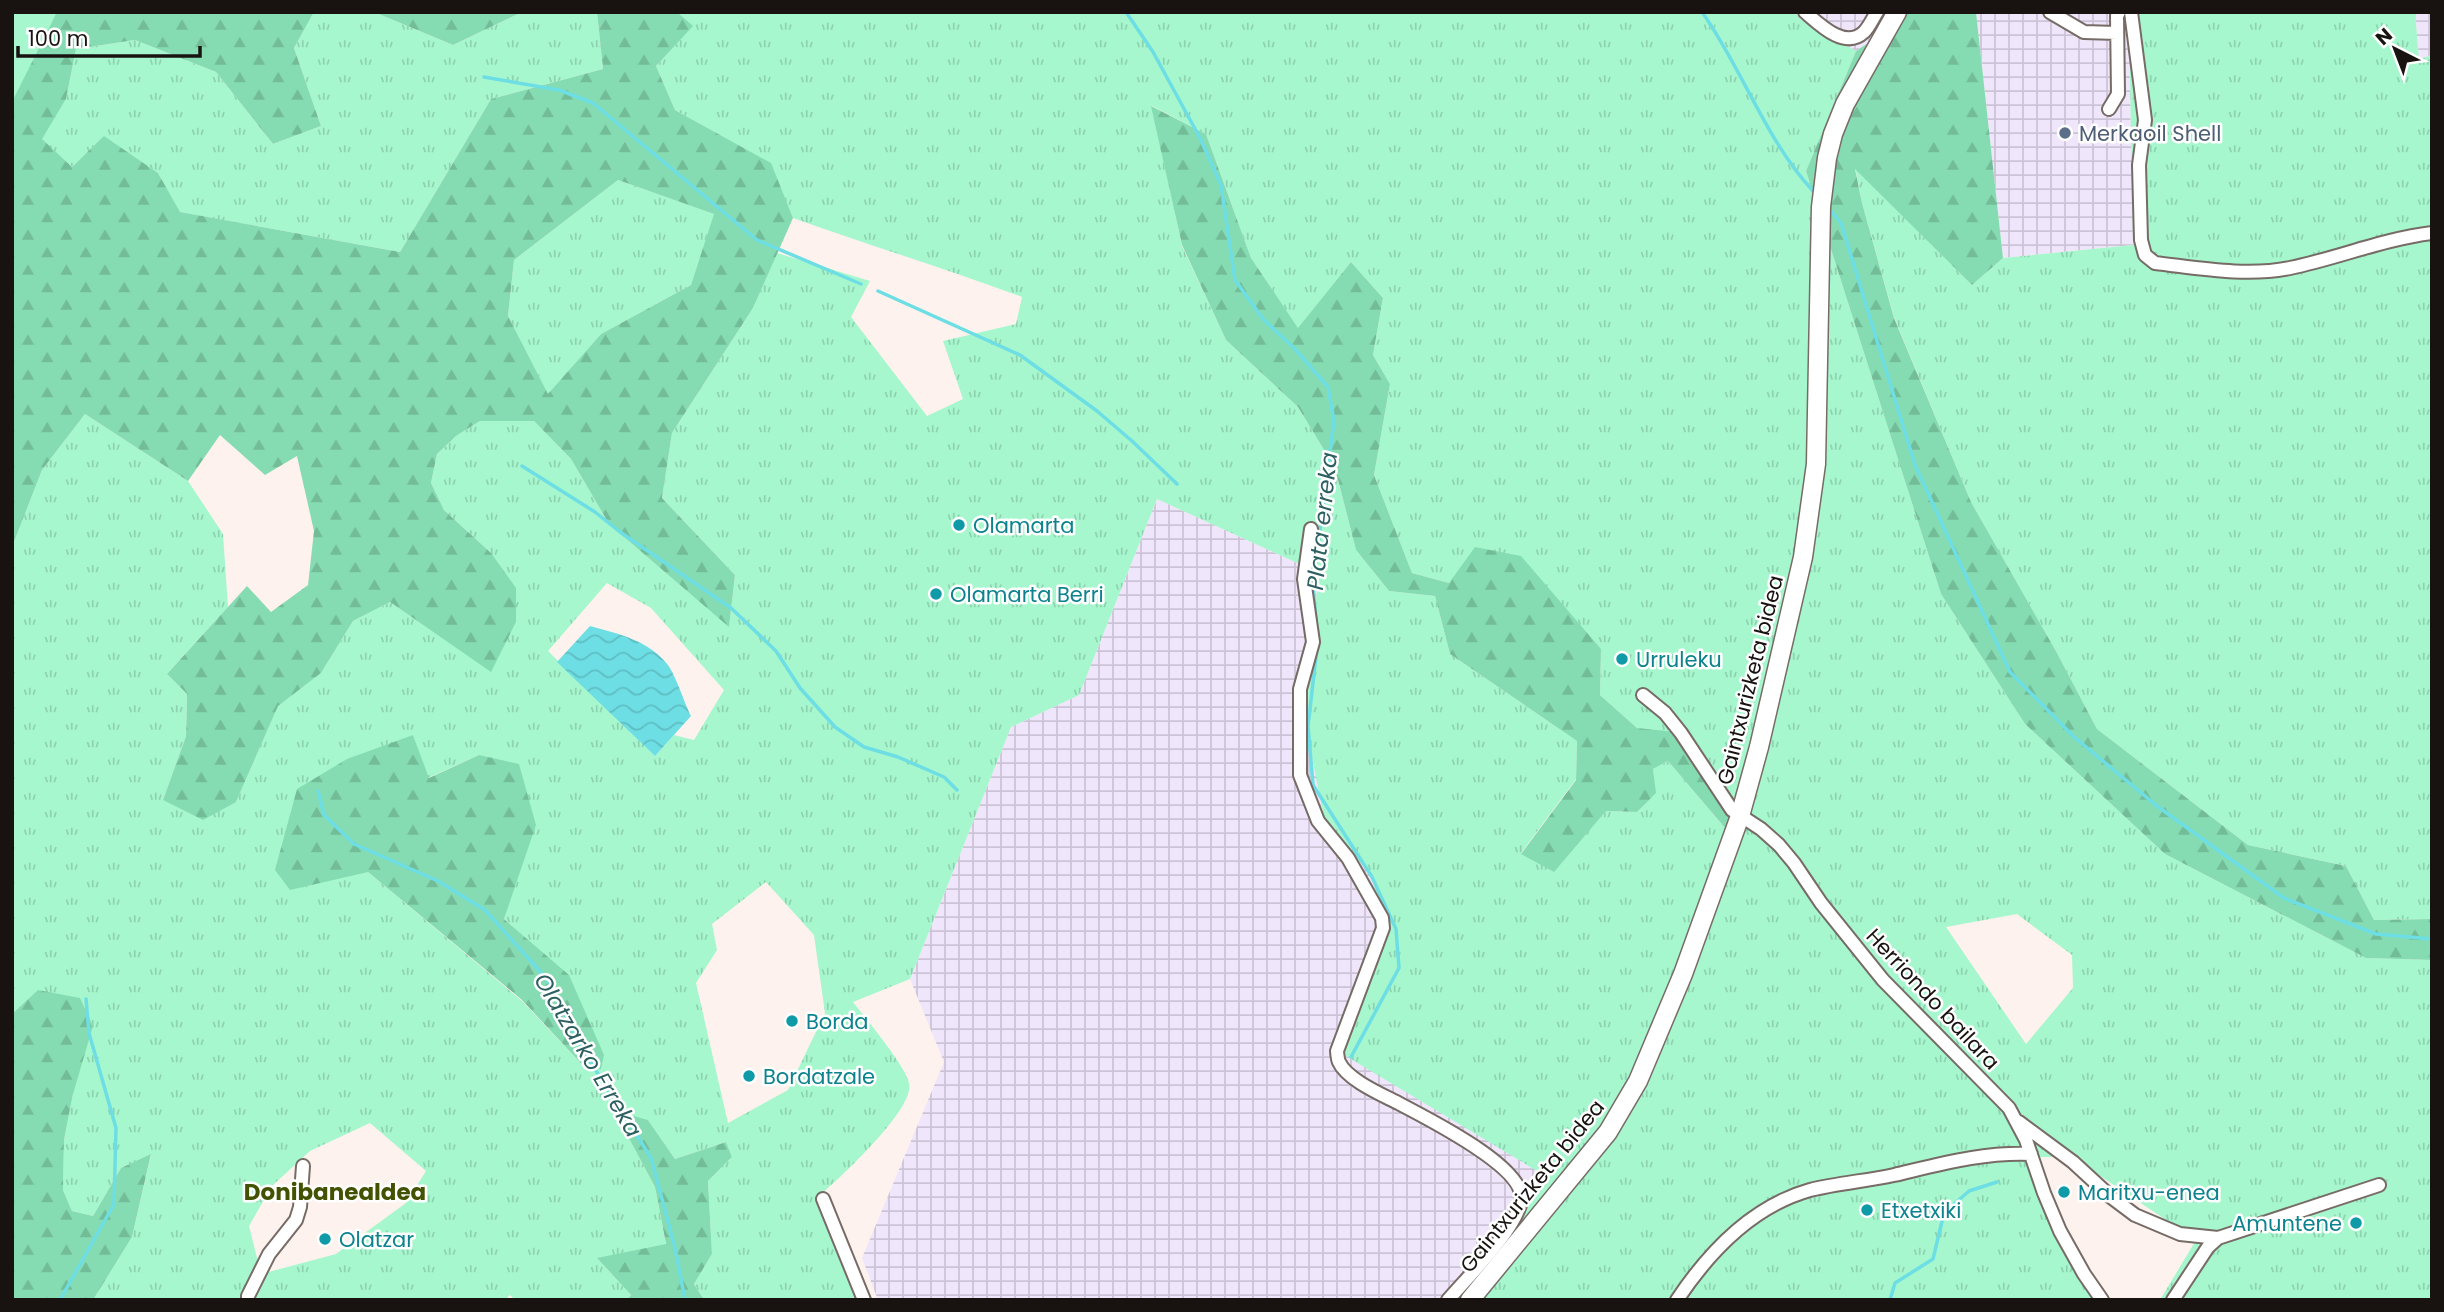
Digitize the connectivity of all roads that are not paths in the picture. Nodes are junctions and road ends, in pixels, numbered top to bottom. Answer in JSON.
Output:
{"nodes":[{"id":1,"x":1805,"y":12,"type":"edge"},
{"id":2,"x":1877,"y":12,"type":"edge"},
{"id":3,"x":1898,"y":12,"type":"edge"},
{"id":4,"x":2050,"y":12,"type":"edge"},
{"id":5,"x":2119,"y":12,"type":"edge"},
{"id":6,"x":2132,"y":12,"type":"edge"},
{"id":7,"x":2117,"y":33,"type":"junction"},
{"id":8,"x":2109,"y":109,"type":"dead end"},
{"id":9,"x":2432,"y":233,"type":"edge"},
{"id":10,"x":1311,"y":529,"type":"dead end"},
{"id":11,"x":1643,"y":695,"type":"dead end"},
{"id":12,"x":1740,"y":816,"type":"junction"},
{"id":13,"x":2016,"y":1119,"type":"junction"},
{"id":14,"x":2031,"y":1154,"type":"junction"},
{"id":15,"x":303,"y":1166,"type":"dead end"},
{"id":16,"x":2378,"y":1185,"type":"dead end"},
{"id":17,"x":823,"y":1199,"type":"dead end"},
{"id":18,"x":2218,"y":1238,"type":"junction"},
{"id":19,"x":248,"y":1300,"type":"edge"},
{"id":20,"x":864,"y":1300,"type":"edge"},
{"id":21,"x":1448,"y":1300,"type":"edge"},
{"id":22,"x":1470,"y":1300,"type":"edge"},
{"id":23,"x":1677,"y":1300,"type":"edge"},
{"id":24,"x":2102,"y":1300,"type":"edge"},
{"id":25,"x":2173,"y":1300,"type":"edge"}],
"edges":[{"from":1,"to":2,"type":"street"},
{"from":3,"to":12,"type":"main road","name":"Gaintxurizketa bidea"},
{"from":4,"to":7,"type":"street"},
{"from":5,"to":7,"type":"street"},
{"from":6,"to":9,"type":"street"},
{"from":7,"to":8,"type":"street"},
{"from":10,"to":21,"type":"street"},
{"from":11,"to":12,"type":"street","name":"Herriondo bailara"},
{"from":12,"to":13,"type":"street","name":"Herriondo bailara"},
{"from":12,"to":22,"type":"main road","name":"Gaintxurizketa bidea"},
{"from":13,"to":14,"type":"street","name":"Herriondo bailara"},
{"from":13,"to":18,"type":"street"},
{"from":14,"to":23,"type":"street"},
{"from":14,"to":24,"type":"street","name":"Herriondo bailara"},
{"from":15,"to":19,"type":"street"},
{"from":16,"to":18,"type":"street"},
{"from":17,"to":20,"type":"street"},
{"from":18,"to":25,"type":"street"}]}
